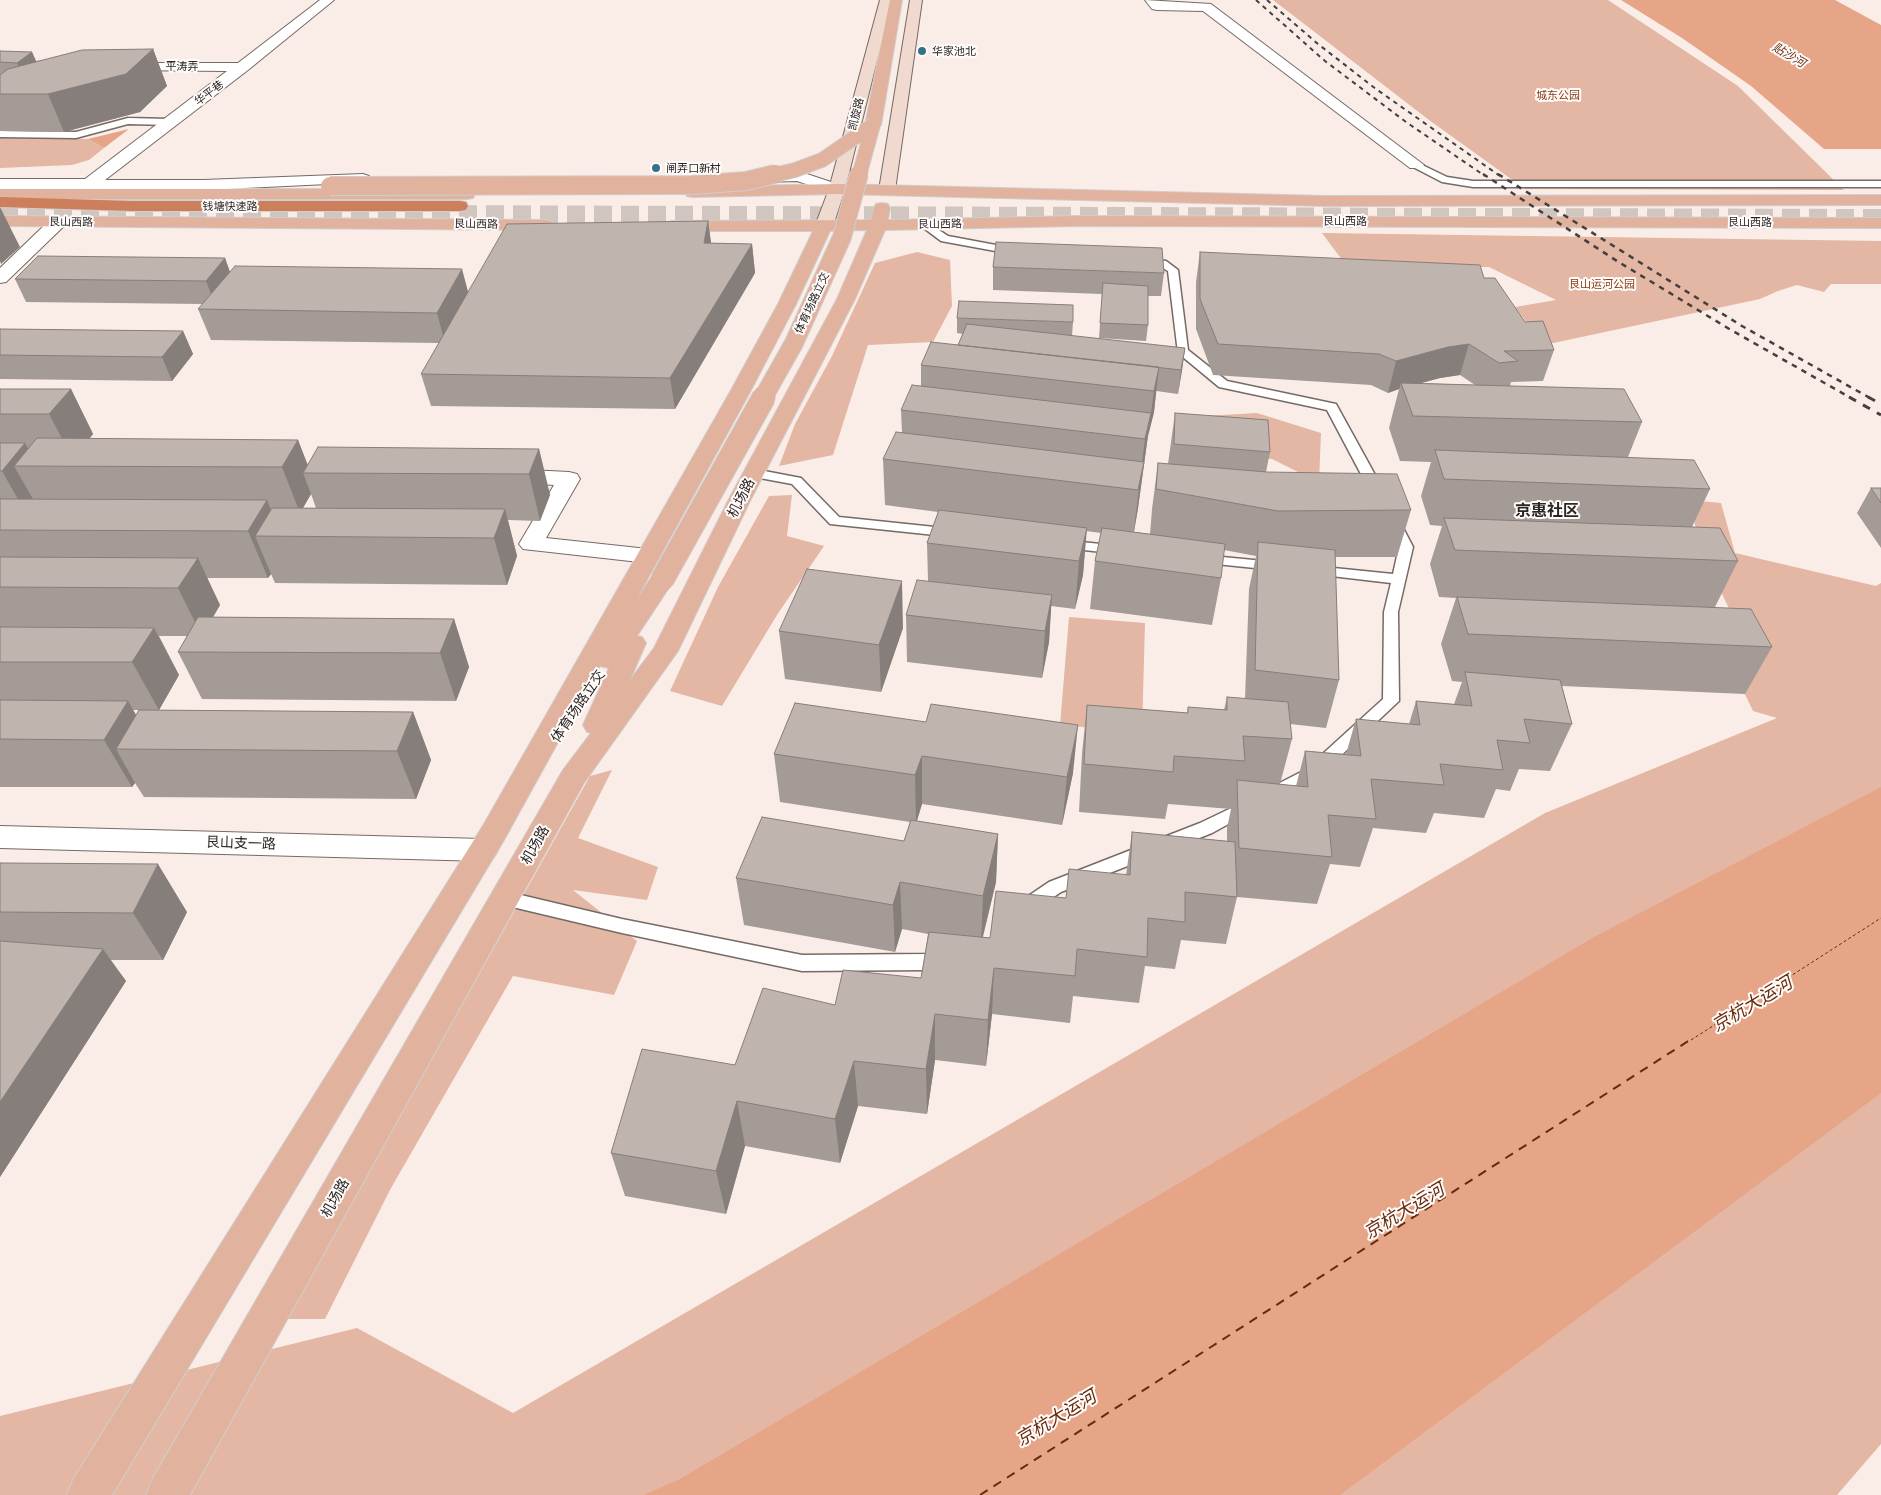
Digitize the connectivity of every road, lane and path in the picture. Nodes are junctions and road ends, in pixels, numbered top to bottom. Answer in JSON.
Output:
{"nodes":[{"id":1,"x":328,"y":0,"type":"edge"},
{"id":2,"x":886,"y":0,"type":"edge"},
{"id":3,"x":896,"y":0,"type":"edge"},
{"id":4,"x":916,"y":0,"type":"edge"},
{"id":5,"x":1151,"y":0,"type":"edge"},
{"id":6,"x":104,"y":66,"type":"edge"},
{"id":7,"x":243,"y":67,"type":"junction"},
{"id":8,"x":169,"y":122,"type":"junction"},
{"id":9,"x":873,"y":125,"type":"junction"},
{"id":10,"x":0,"y":134,"type":"edge"},
{"id":11,"x":1416,"y":165,"type":"joint"},
{"id":12,"x":0,"y":184,"type":"edge"},
{"id":13,"x":89,"y":184,"type":"junction"},
{"id":14,"x":1881,"y":184,"type":"edge"},
{"id":15,"x":837,"y":189,"type":"junction"},
{"id":16,"x":887,"y":190,"type":"junction"},
{"id":17,"x":209,"y":193,"type":"junction"},
{"id":18,"x":0,"y":194,"type":"edge"},
{"id":19,"x":1881,"y":200,"type":"edge"},
{"id":20,"x":0,"y":202,"type":"edge"},
{"id":21,"x":460,"y":206,"type":"dead end"},
{"id":22,"x":0,"y":221,"type":"edge"},
{"id":23,"x":58,"y":222,"type":"junction"},
{"id":24,"x":1881,"y":222,"type":"edge"},
{"id":25,"x":925,"y":224,"type":"junction"},
{"id":26,"x":559,"y":225,"type":"edge"},
{"id":27,"x":878,"y":225,"type":"junction"},
{"id":28,"x":658,"y":226,"type":"edge"},
{"id":29,"x":824,"y":226,"type":"junction"},
{"id":30,"x":1031,"y":254,"type":"edge"},
{"id":31,"x":1125,"y":260,"type":"edge"},
{"id":32,"x":0,"y":278,"type":"edge"},
{"id":33,"x":754,"y":474,"type":"junction"},
{"id":34,"x":488,"y":475,"type":"edge"},
{"id":35,"x":964,"y":534,"type":"edge"},
{"id":36,"x":1052,"y":543,"type":"edge"},
{"id":37,"x":1132,"y":552,"type":"edge"},
{"id":38,"x":648,"y":556,"type":"junction"},
{"id":39,"x":1191,"y":558,"type":"edge"},
{"id":40,"x":1398,"y":579,"type":"junction"},
{"id":41,"x":662,"y":580,"type":"junction"},
{"id":42,"x":573,"y":777,"type":"junction"},
{"id":43,"x":0,"y":837,"type":"edge"},
{"id":44,"x":488,"y":841,"type":"junction"},
{"id":45,"x":504,"y":898,"type":"junction"},
{"id":46,"x":1008,"y":919,"type":"edge"},
{"id":47,"x":959,"y":955,"type":"edge"},
{"id":48,"x":88,"y":1495,"type":"edge"},
{"id":49,"x":167,"y":1495,"type":"edge"}],
"edges":[{"from":1,"to":7,"type":"street","name":"华平巷"},
{"from":2,"to":15,"type":"main road","name":"凯旋路"},
{"from":3,"to":9,"type":"main road","name":"体育场路立交"},
{"from":4,"to":16,"type":"main road"},
{"from":5,"to":11,"type":"street"},
{"from":6,"to":7,"type":"street","name":"平涛弄"},
{"from":7,"to":8,"type":"street","name":"华平巷"},
{"from":8,"to":10,"type":"lane"},
{"from":8,"to":13,"type":"street","name":"华平巷"},
{"from":9,"to":17,"type":"main road","bridge":true},
{"from":9,"to":41,"type":"main road","name":"体育场路立交","bridge":true},
{"from":11,"to":14,"type":"lane"},
{"from":12,"to":13,"type":"street","name":"艮山西路"},
{"from":13,"to":15,"type":"street","name":"艮山西路"},
{"from":15,"to":16,"type":"main road","name":"艮山西路"},
{"from":15,"to":17,"type":"main road","name":"艮山西路"},
{"from":15,"to":29,"type":"main road","name":"凯旋路"},
{"from":16,"to":19,"type":"main road","name":"艮山西路"},
{"from":16,"to":27,"type":"main road","name":"机场路"},
{"from":17,"to":18,"type":"main road","name":"艮山西路"},
{"from":20,"to":21,"type":"highway","name":"钱塘快速路"},
{"from":22,"to":23,"type":"main road","name":"艮山西路"},
{"from":23,"to":26,"type":"main road","name":"艮山西路"},
{"from":23,"to":32,"type":"street"},
{"from":24,"to":25,"type":"main road","name":"艮山西路"},
{"from":25,"to":27,"type":"main road","name":"艮山西路"},
{"from":25,"to":30,"type":"lane"},
{"from":27,"to":29,"type":"main road","name":"艮山西路"},
{"from":27,"to":33,"type":"main road","name":"机场路"},
{"from":28,"to":29,"type":"main road","name":"艮山西路"},
{"from":29,"to":38,"type":"main road"},
{"from":31,"to":40,"type":"lane"},
{"from":33,"to":35,"type":"lane"},
{"from":33,"to":42,"type":"main road","name":"机场路"},
{"from":34,"to":38,"type":"street"},
{"from":36,"to":37,"type":"lane"},
{"from":38,"to":44,"type":"main road"},
{"from":39,"to":40,"type":"lane"},
{"from":40,"to":46,"type":"lane"},
{"from":41,"to":42,"type":"main road","name":"体育场路立交"},
{"from":41,"to":44,"type":"main road","name":"体育场路立交"},
{"from":42,"to":45,"type":"main road","name":"机场路"},
{"from":43,"to":44,"type":"street","name":"艮山支一路"},
{"from":44,"to":48,"type":"main road"},
{"from":45,"to":47,"type":"lane"},
{"from":45,"to":49,"type":"main road","name":"机场路"}]}
